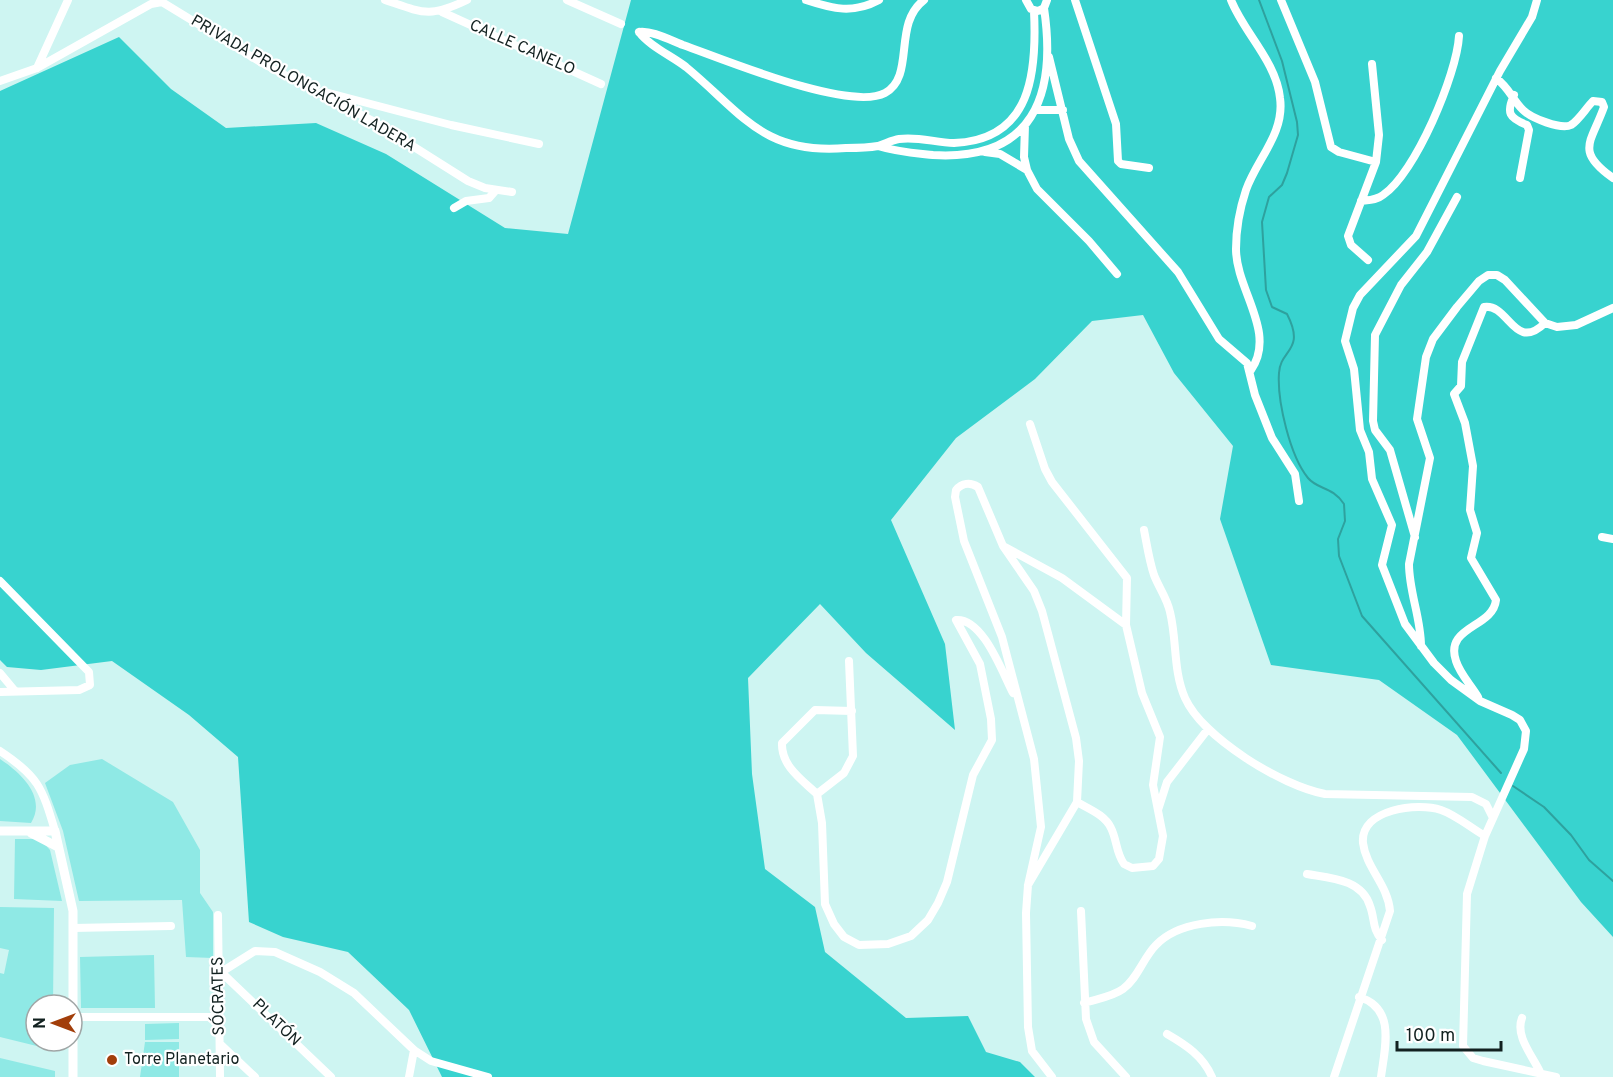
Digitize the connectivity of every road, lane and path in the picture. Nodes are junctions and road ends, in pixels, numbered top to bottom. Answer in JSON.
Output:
{"nodes":[{"id":1,"x":68,"y":0,"type":"edge"},
{"id":2,"x":386,"y":0,"type":"edge"},
{"id":3,"x":466,"y":0,"type":"edge"},
{"id":4,"x":567,"y":0,"type":"edge"},
{"id":5,"x":806,"y":0,"type":"edge"},
{"id":6,"x":879,"y":0,"type":"edge"},
{"id":7,"x":924,"y":0,"type":"edge"},
{"id":8,"x":1026,"y":0,"type":"edge"},
{"id":9,"x":1075,"y":0,"type":"edge"},
{"id":10,"x":1232,"y":0,"type":"edge"},
{"id":11,"x":1281,"y":0,"type":"edge"},
{"id":12,"x":1537,"y":0,"type":"edge"},
{"id":13,"x":1047,"y":3,"type":"edge"},
{"id":14,"x":1034,"y":11,"type":"junction"},
{"id":15,"x":442,"y":12,"type":"junction"},
{"id":16,"x":621,"y":24,"type":"dead end"},
{"id":17,"x":1459,"y":36,"type":"dead end"},
{"id":18,"x":1049,"y":57,"type":"junction"},
{"id":19,"x":1372,"y":64,"type":"dead end"},
{"id":20,"x":37,"y":69,"type":"junction"},
{"id":21,"x":1496,"y":78,"type":"junction"},
{"id":22,"x":0,"y":81,"type":"edge"},
{"id":23,"x":601,"y":84,"type":"dead end"},
{"id":24,"x":316,"y":90,"type":"junction"},
{"id":25,"x":1514,"y":95,"type":"junction"},
{"id":26,"x":1035,"y":110,"type":"junction"},
{"id":27,"x":1063,"y":111,"type":"junction"},
{"id":28,"x":1024,"y":125,"type":"junction"},
{"id":29,"x":921,"y":139,"type":"junction"},
{"id":30,"x":951,"y":143,"type":"junction"},
{"id":31,"x":539,"y":144,"type":"dead end"},
{"id":32,"x":877,"y":146,"type":"junction"},
{"id":33,"x":985,"y":152,"type":"junction"},
{"id":34,"x":920,"y":154,"type":"junction"},
{"id":35,"x":950,"y":156,"type":"junction"},
{"id":36,"x":1376,"y":162,"type":"junction"},
{"id":37,"x":1149,"y":168,"type":"dead end"},
{"id":38,"x":1027,"y":171,"type":"junction"},
{"id":39,"x":1520,"y":178,"type":"dead end"},
{"id":40,"x":1613,"y":178,"type":"edge"},
{"id":41,"x":496,"y":190,"type":"junction"},
{"id":42,"x":512,"y":192,"type":"dead end"},
{"id":43,"x":1456,"y":197,"type":"dead end"},
{"id":44,"x":1361,"y":201,"type":"junction"},
{"id":45,"x":454,"y":208,"type":"dead end"},
{"id":46,"x":1368,"y":260,"type":"dead end"},
{"id":47,"x":1117,"y":274,"type":"dead end"},
{"id":48,"x":1613,"y":308,"type":"edge"},
{"id":49,"x":1545,"y":323,"type":"junction"},
{"id":50,"x":1251,"y":370,"type":"junction"},
{"id":51,"x":1030,"y":424,"type":"dead end"},
{"id":52,"x":1299,"y":501,"type":"dead end"},
{"id":53,"x":1144,"y":530,"type":"dead end"},
{"id":54,"x":1602,"y":537,"type":"dead end"},
{"id":55,"x":1415,"y":539,"type":"junction"},
{"id":56,"x":1613,"y":539,"type":"edge"},
{"id":57,"x":1003,"y":546,"type":"junction"},
{"id":58,"x":0,"y":581,"type":"edge"},
{"id":59,"x":1126,"y":625,"type":"junction"},
{"id":60,"x":1421,"y":647,"type":"junction"},
{"id":61,"x":849,"y":661,"type":"dead end"},
{"id":62,"x":0,"y":673,"type":"edge"},
{"id":63,"x":15,"y":691,"type":"junction"},
{"id":64,"x":0,"y":692,"type":"edge"},
{"id":65,"x":1480,"y":701,"type":"junction"},
{"id":66,"x":1017,"y":702,"type":"junction"},
{"id":67,"x":852,"y":711,"type":"junction"},
{"id":68,"x":1208,"y":729,"type":"junction"},
{"id":69,"x":0,"y":751,"type":"edge"},
{"id":70,"x":817,"y":794,"type":"junction"},
{"id":71,"x":1077,"y":802,"type":"junction"},
{"id":72,"x":1158,"y":815,"type":"junction"},
{"id":73,"x":1493,"y":818,"type":"junction"},
{"id":74,"x":0,"y":831,"type":"edge"},
{"id":75,"x":29,"y":831,"type":"junction"},
{"id":76,"x":55,"y":831,"type":"junction"},
{"id":77,"x":1485,"y":836,"type":"junction"},
{"id":78,"x":58,"y":846,"type":"junction"},
{"id":79,"x":1307,"y":874,"type":"dead end"},
{"id":80,"x":1028,"y":885,"type":"junction"},
{"id":81,"x":1081,"y":911,"type":"dead end"},
{"id":82,"x":218,"y":915,"type":"dead end"},
{"id":83,"x":171,"y":926,"type":"dead end"},
{"id":84,"x":1251,"y":926,"type":"dead end"},
{"id":85,"x":73,"y":928,"type":"junction"},
{"id":86,"x":1382,"y":940,"type":"junction"},
{"id":87,"x":221,"y":971,"type":"junction"},
{"id":88,"x":73,"y":993,"type":"edge"},
{"id":89,"x":1359,"y":997,"type":"junction"},
{"id":90,"x":1084,"y":1003,"type":"junction"},
{"id":91,"x":84,"y":1017,"type":"edge"},
{"id":92,"x":220,"y":1017,"type":"junction"},
{"id":93,"x":1522,"y":1018,"type":"dead end"},
{"id":94,"x":1167,"y":1034,"type":"dead end"},
{"id":95,"x":220,"y":1044,"type":"junction"},
{"id":96,"x":414,"y":1050,"type":"junction"},
{"id":97,"x":73,"y":1053,"type":"edge"},
{"id":98,"x":1540,"y":1072,"type":"junction"},
{"id":99,"x":73,"y":1077,"type":"edge"},
{"id":100,"x":220,"y":1077,"type":"edge"},
{"id":101,"x":255,"y":1077,"type":"edge"},
{"id":102,"x":331,"y":1077,"type":"edge"},
{"id":103,"x":409,"y":1077,"type":"edge"},
{"id":104,"x":488,"y":1077,"type":"edge"},
{"id":105,"x":1052,"y":1077,"type":"edge"},
{"id":106,"x":1126,"y":1077,"type":"edge"},
{"id":107,"x":1212,"y":1077,"type":"edge"},
{"id":108,"x":1334,"y":1077,"type":"edge"},
{"id":109,"x":1381,"y":1077,"type":"edge"},
{"id":110,"x":1556,"y":1077,"type":"edge"}],
"edges":[{"from":1,"to":20,"type":"street"},
{"from":2,"to":15,"type":"street"},
{"from":3,"to":15,"type":"street"},
{"from":4,"to":16,"type":"street"},
{"from":5,"to":6,"type":"street"},
{"from":7,"to":32,"type":"street"},
{"from":8,"to":14,"type":"street"},
{"from":9,"to":37,"type":"street"},
{"from":10,"to":50,"type":"street"},
{"from":11,"to":36,"type":"street"},
{"from":12,"to":21,"type":"street"},
{"from":13,"to":14,"type":"street"},
{"from":13,"to":18,"type":"street"},
{"from":14,"to":30,"type":"street"},
{"from":15,"to":23,"type":"street","name":"CALLE CANELO"},
{"from":17,"to":44,"type":"street"},
{"from":18,"to":26,"type":"street"},
{"from":18,"to":27,"type":"street"},
{"from":19,"to":36,"type":"street"},
{"from":20,"to":22,"type":"street","name":"PRIVADA PROLONGACIÓN LADERA"},
{"from":20,"to":24,"type":"street","name":"PRIVADA PROLONGACIÓN LADERA"},
{"from":21,"to":25,"type":"street"},
{"from":21,"to":60,"type":"street"},
{"from":24,"to":31,"type":"street"},
{"from":24,"to":41,"type":"street","name":"PRIVADA PROLONGACIÓN LADERA"},
{"from":25,"to":39,"type":"street"},
{"from":25,"to":40,"type":"street"},
{"from":26,"to":27,"type":"street"},
{"from":26,"to":28,"type":"street"},
{"from":27,"to":50,"type":"street"},
{"from":28,"to":33,"type":"street"},
{"from":28,"to":38,"type":"street"},
{"from":29,"to":30,"type":"street"},
{"from":29,"to":32,"type":"street"},
{"from":29,"to":34,"type":"street"},
{"from":30,"to":35,"type":"street"},
{"from":32,"to":34,"type":"street"},
{"from":33,"to":35,"type":"street"},
{"from":33,"to":38,"type":"street"},
{"from":34,"to":35,"type":"street"},
{"from":36,"to":44,"type":"street"},
{"from":38,"to":47,"type":"street"},
{"from":41,"to":42,"type":"street","name":"PRIVADA PROLONGACIÓN LADERA"},
{"from":41,"to":45,"type":"street"},
{"from":43,"to":55,"type":"street"},
{"from":44,"to":46,"type":"street"},
{"from":48,"to":49,"type":"street"},
{"from":49,"to":55,"type":"street"},
{"from":49,"to":65,"type":"street"},
{"from":50,"to":52,"type":"street"},
{"from":51,"to":59,"type":"street"},
{"from":53,"to":68,"type":"street"},
{"from":54,"to":56,"type":"street"},
{"from":55,"to":60,"type":"street"},
{"from":57,"to":59,"type":"street"},
{"from":57,"to":66,"type":"street"},
{"from":57,"to":71,"type":"street"},
{"from":58,"to":63,"type":"street"},
{"from":59,"to":72,"type":"street"},
{"from":60,"to":65,"type":"street"},
{"from":61,"to":67,"type":"street"},
{"from":62,"to":63,"type":"street"},
{"from":63,"to":64,"type":"street"},
{"from":65,"to":73,"type":"street"},
{"from":66,"to":70,"type":"street"},
{"from":66,"to":80,"type":"street"},
{"from":67,"to":70,"type":"street"},
{"from":67,"to":70,"type":"street"},
{"from":68,"to":72,"type":"street"},
{"from":68,"to":73,"type":"street"},
{"from":69,"to":76,"type":"street"},
{"from":71,"to":72,"type":"street"},
{"from":71,"to":80,"type":"street"},
{"from":73,"to":77,"type":"street"},
{"from":74,"to":75,"type":"street"},
{"from":75,"to":76,"type":"street"},
{"from":75,"to":78,"type":"street"},
{"from":76,"to":78,"type":"street"},
{"from":77,"to":86,"type":"street"},
{"from":77,"to":98,"type":"street"},
{"from":78,"to":85,"type":"street"},
{"from":79,"to":86,"type":"street"},
{"from":80,"to":105,"type":"street"},
{"from":81,"to":90,"type":"street"},
{"from":82,"to":87,"type":"street","name":"SÓCRATES"},
{"from":83,"to":85,"type":"street"},
{"from":84,"to":90,"type":"street"},
{"from":85,"to":88,"type":"street"},
{"from":86,"to":89,"type":"street"},
{"from":87,"to":92,"type":"street","name":"SÓCRATES"},
{"from":87,"to":96,"type":"street"},
{"from":87,"to":102,"type":"street","name":"PLATÓN"},
{"from":89,"to":108,"type":"street"},
{"from":89,"to":109,"type":"street"},
{"from":90,"to":106,"type":"street"},
{"from":91,"to":92,"type":"street"},
{"from":92,"to":95,"type":"street","name":"SÓCRATES"},
{"from":93,"to":98,"type":"street"},
{"from":94,"to":107,"type":"street"},
{"from":95,"to":100,"type":"street","name":"SÓCRATES"},
{"from":95,"to":101,"type":"street"},
{"from":96,"to":103,"type":"street"},
{"from":96,"to":104,"type":"street"},
{"from":97,"to":99,"type":"street"},
{"from":98,"to":110,"type":"street"}]}
